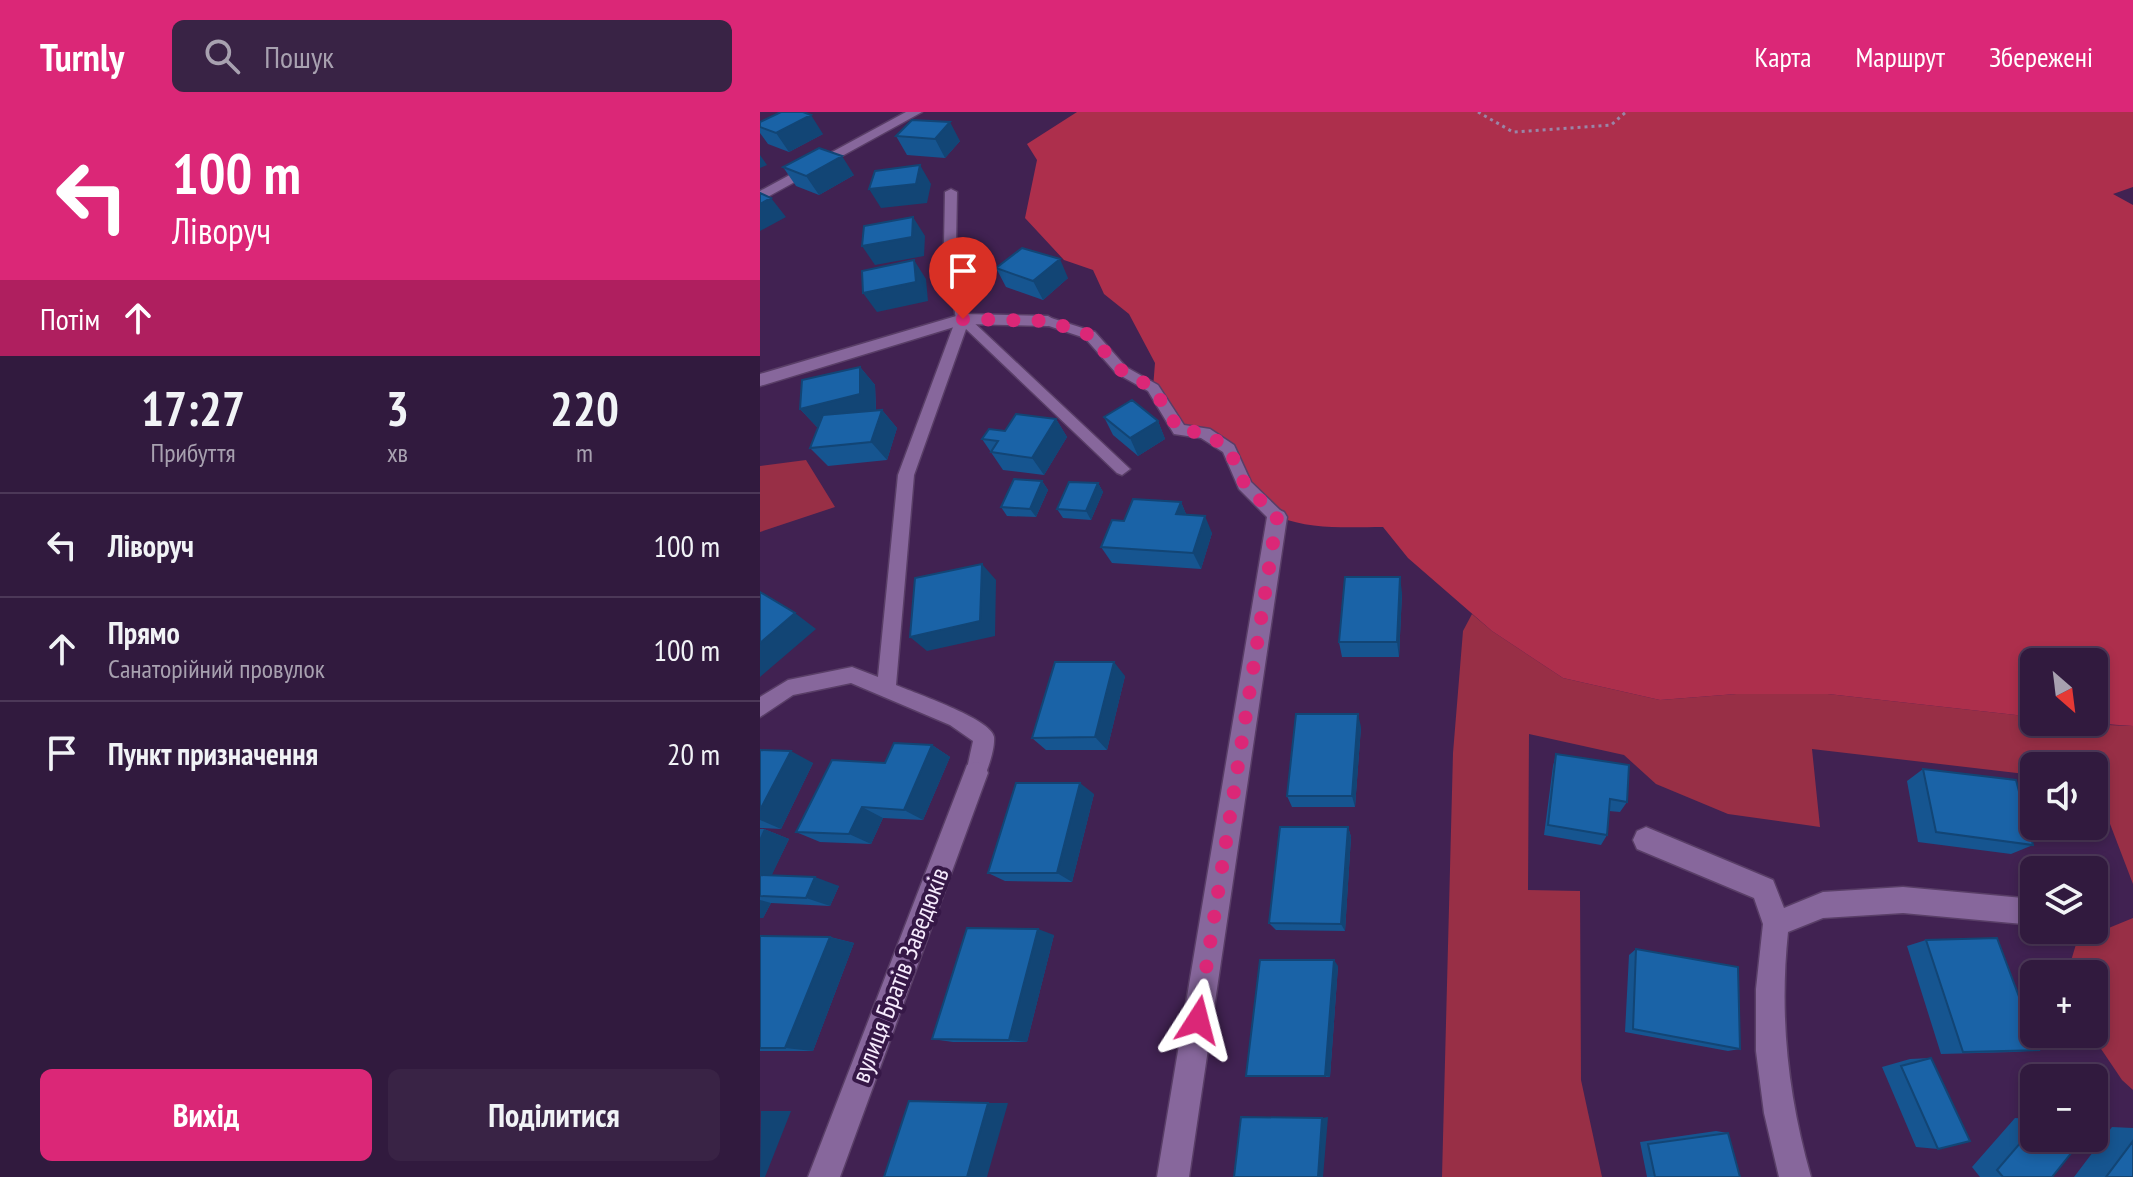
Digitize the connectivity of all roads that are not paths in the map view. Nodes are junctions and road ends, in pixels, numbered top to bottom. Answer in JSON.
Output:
{"nodes":[{"id":1,"x":916,"y":112,"type":"edge"},
{"id":2,"x":951,"y":192,"type":"dead end"},
{"id":3,"x":760,"y":197,"type":"edge"},
{"id":4,"x":963,"y":319,"type":"junction"},
{"id":5,"x":1048,"y":321,"type":"joint"},
{"id":6,"x":760,"y":380,"type":"edge"},
{"id":7,"x":1122,"y":469,"type":"dead end"},
{"id":8,"x":1277,"y":517,"type":"joint"},
{"id":9,"x":886,"y":689,"type":"junction"},
{"id":10,"x":760,"y":708,"type":"edge"},
{"id":11,"x":976,"y":773,"type":"joint"},
{"id":12,"x":1646,"y":840,"type":"dead end"},
{"id":13,"x":2020,"y":911,"type":"edge"},
{"id":14,"x":1776,"y":924,"type":"junction"},
{"id":15,"x":824,"y":1177,"type":"edge"},
{"id":16,"x":1173,"y":1177,"type":"edge"},
{"id":17,"x":1795,"y":1177,"type":"edge"}],
"edges":[{"from":1,"to":3,"type":"street"},
{"from":2,"to":4,"type":"lane"},
{"from":4,"to":5,"type":"street"},
{"from":4,"to":6,"type":"street"},
{"from":4,"to":7,"type":"lane"},
{"from":4,"to":9,"type":"lane"},
{"from":5,"to":8,"type":"lane"},
{"from":8,"to":16,"type":"street"},
{"from":9,"to":10,"type":"lane"},
{"from":9,"to":11,"type":"lane"},
{"from":11,"to":15,"type":"street","name":"вулиця Братів Заведюків"},
{"from":12,"to":14,"type":"street"},
{"from":13,"to":14,"type":"street"},
{"from":14,"to":17,"type":"street"}]}
